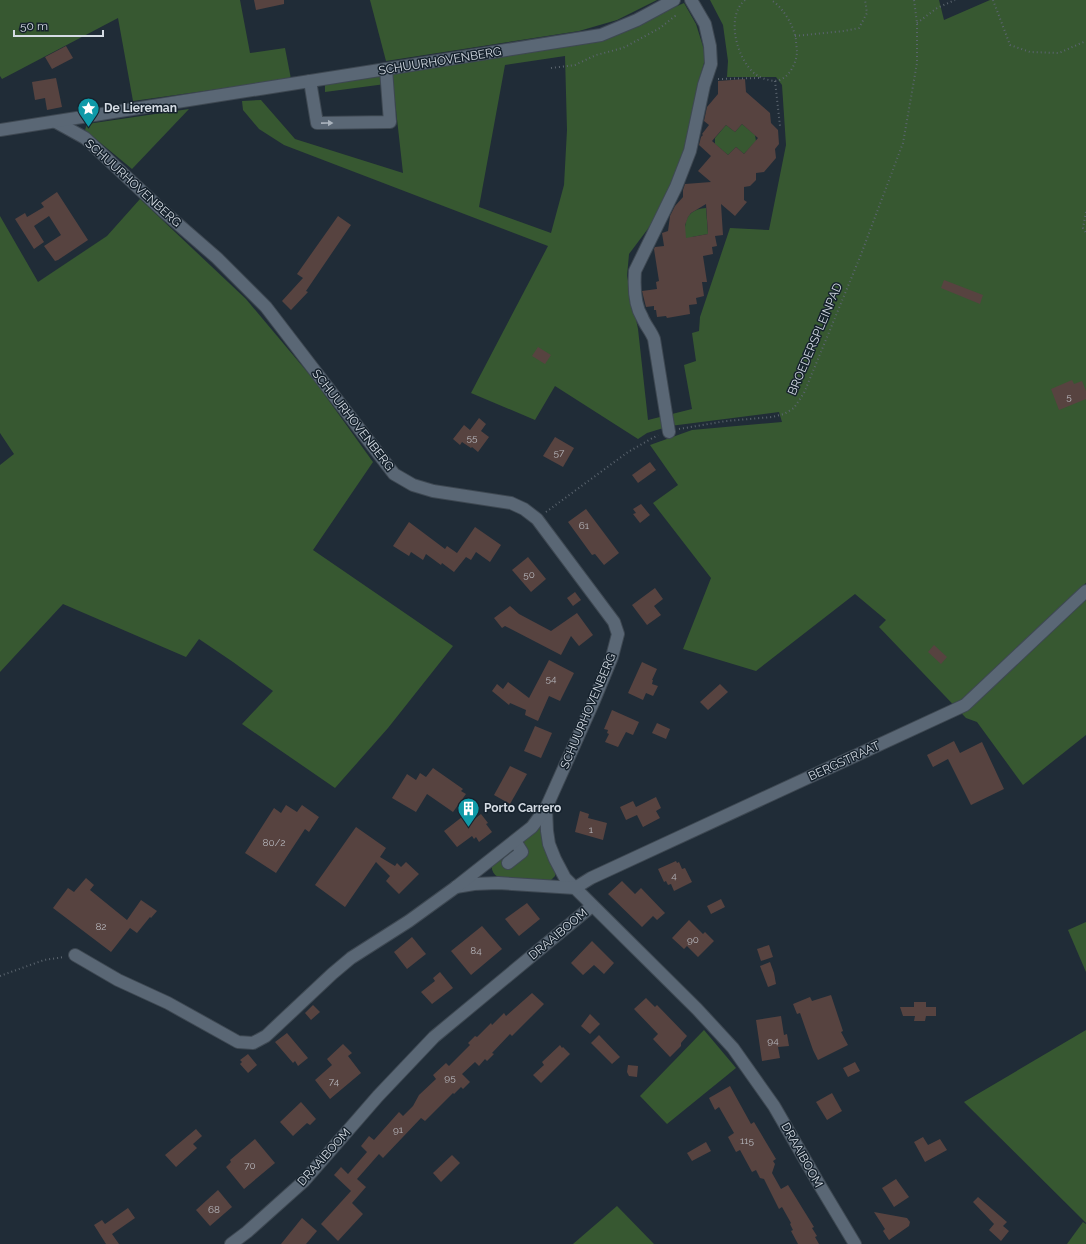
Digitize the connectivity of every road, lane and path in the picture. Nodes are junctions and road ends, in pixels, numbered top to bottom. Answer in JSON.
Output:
{"nodes":[{"id":1,"x":691,"y":0,"type":"edge"},
{"id":2,"x":744,"y":0,"type":"edge"},
{"id":3,"x":771,"y":0,"type":"edge"},
{"id":4,"x":865,"y":0,"type":"edge"},
{"id":5,"x":914,"y":0,"type":"edge"},
{"id":6,"x":955,"y":0,"type":"edge"},
{"id":7,"x":993,"y":0,"type":"edge"},
{"id":8,"x":675,"y":6,"type":"edge"},
{"id":9,"x":917,"y":23,"type":"junction"},
{"id":10,"x":795,"y":36,"type":"junction"},
{"id":11,"x":1086,"y":41,"type":"edge"},
{"id":12,"x":551,"y":68,"type":"dead end"},
{"id":13,"x":386,"y":69,"type":"junction"},
{"id":14,"x":761,"y":78,"type":"junction"},
{"id":15,"x":706,"y":79,"type":"junction"},
{"id":16,"x":310,"y":81,"type":"junction"},
{"id":17,"x":775,"y":81,"type":"junction"},
{"id":18,"x":56,"y":122,"type":"junction"},
{"id":19,"x":780,"y":126,"type":"dead end"},
{"id":20,"x":0,"y":130,"type":"edge"},
{"id":21,"x":1086,"y":212,"type":"edge"},
{"id":22,"x":1086,"y":233,"type":"edge"},
{"id":23,"x":669,"y":432,"type":"junction"},
{"id":24,"x":537,"y":519,"type":"junction"},
{"id":25,"x":1086,"y":592,"type":"edge"},
{"id":26,"x":546,"y":808,"type":"junction"},
{"id":27,"x":515,"y":841,"type":"junction"},
{"id":28,"x":508,"y":863,"type":"dead end"},
{"id":29,"x":456,"y":887,"type":"junction"},
{"id":30,"x":575,"y":888,"type":"junction"},
{"id":31,"x":592,"y":906,"type":"junction"},
{"id":32,"x":75,"y":955,"type":"joint"},
{"id":33,"x":0,"y":976,"type":"edge"},
{"id":34,"x":231,"y":1244,"type":"edge"},
{"id":35,"x":855,"y":1244,"type":"edge"}],
"edges":[{"from":1,"to":15,"type":"street"},
{"from":2,"to":14,"type":"path"},
{"from":3,"to":10,"type":"path"},
{"from":4,"to":10,"type":"path"},
{"from":5,"to":9,"type":"path","name":"BROEDERSPLEINPAD"},
{"from":6,"to":9,"type":"path"},
{"from":7,"to":11,"type":"path"},
{"from":8,"to":12,"type":"path"},
{"from":8,"to":13,"type":"street","name":"SCHUURHOVENBERG"},
{"from":9,"to":23,"type":"path","name":"BROEDERSPLEINPAD"},
{"from":10,"to":17,"type":"path"},
{"from":13,"to":16,"type":"street","name":"SCHUURHOVENBERG"},
{"from":16,"to":13,"type":"street","one_way":true},
{"from":14,"to":15,"type":"path"},
{"from":14,"to":17,"type":"path"},
{"from":15,"to":23,"type":"street"},
{"from":16,"to":18,"type":"street","name":"SCHUURHOVENBERG"},
{"from":17,"to":19,"type":"path"},
{"from":18,"to":20,"type":"street","name":"SCHUURHOVENBERG"},
{"from":18,"to":24,"type":"street","name":"SCHUURHOVENBERG"},
{"from":21,"to":22,"type":"path"},
{"from":23,"to":24,"type":"path","name":"BROEDERSPLEINPAD"},
{"from":24,"to":26,"type":"street","name":"SCHUURHOVENBERG"},
{"from":25,"to":30,"type":"street","name":"BERGSTRAAT"},
{"from":26,"to":27,"type":"street","name":"DRAAIBOOM"},
{"from":26,"to":30,"type":"street","name":"SCHUURHOVENBERG"},
{"from":27,"to":28,"type":"street"},
{"from":27,"to":29,"type":"street","name":"DRAAIBOOM"},
{"from":29,"to":30,"type":"street","name":"DRAAIBOOM"},
{"from":29,"to":32,"type":"street","name":"DRAAIBOOM"},
{"from":30,"to":31,"type":"street","name":"SCHUURHOVENBERG"},
{"from":31,"to":34,"type":"street","name":"DRAAIBOOM"},
{"from":31,"to":35,"type":"street","name":"DRAAIBOOM"},
{"from":32,"to":33,"type":"path"}]}
